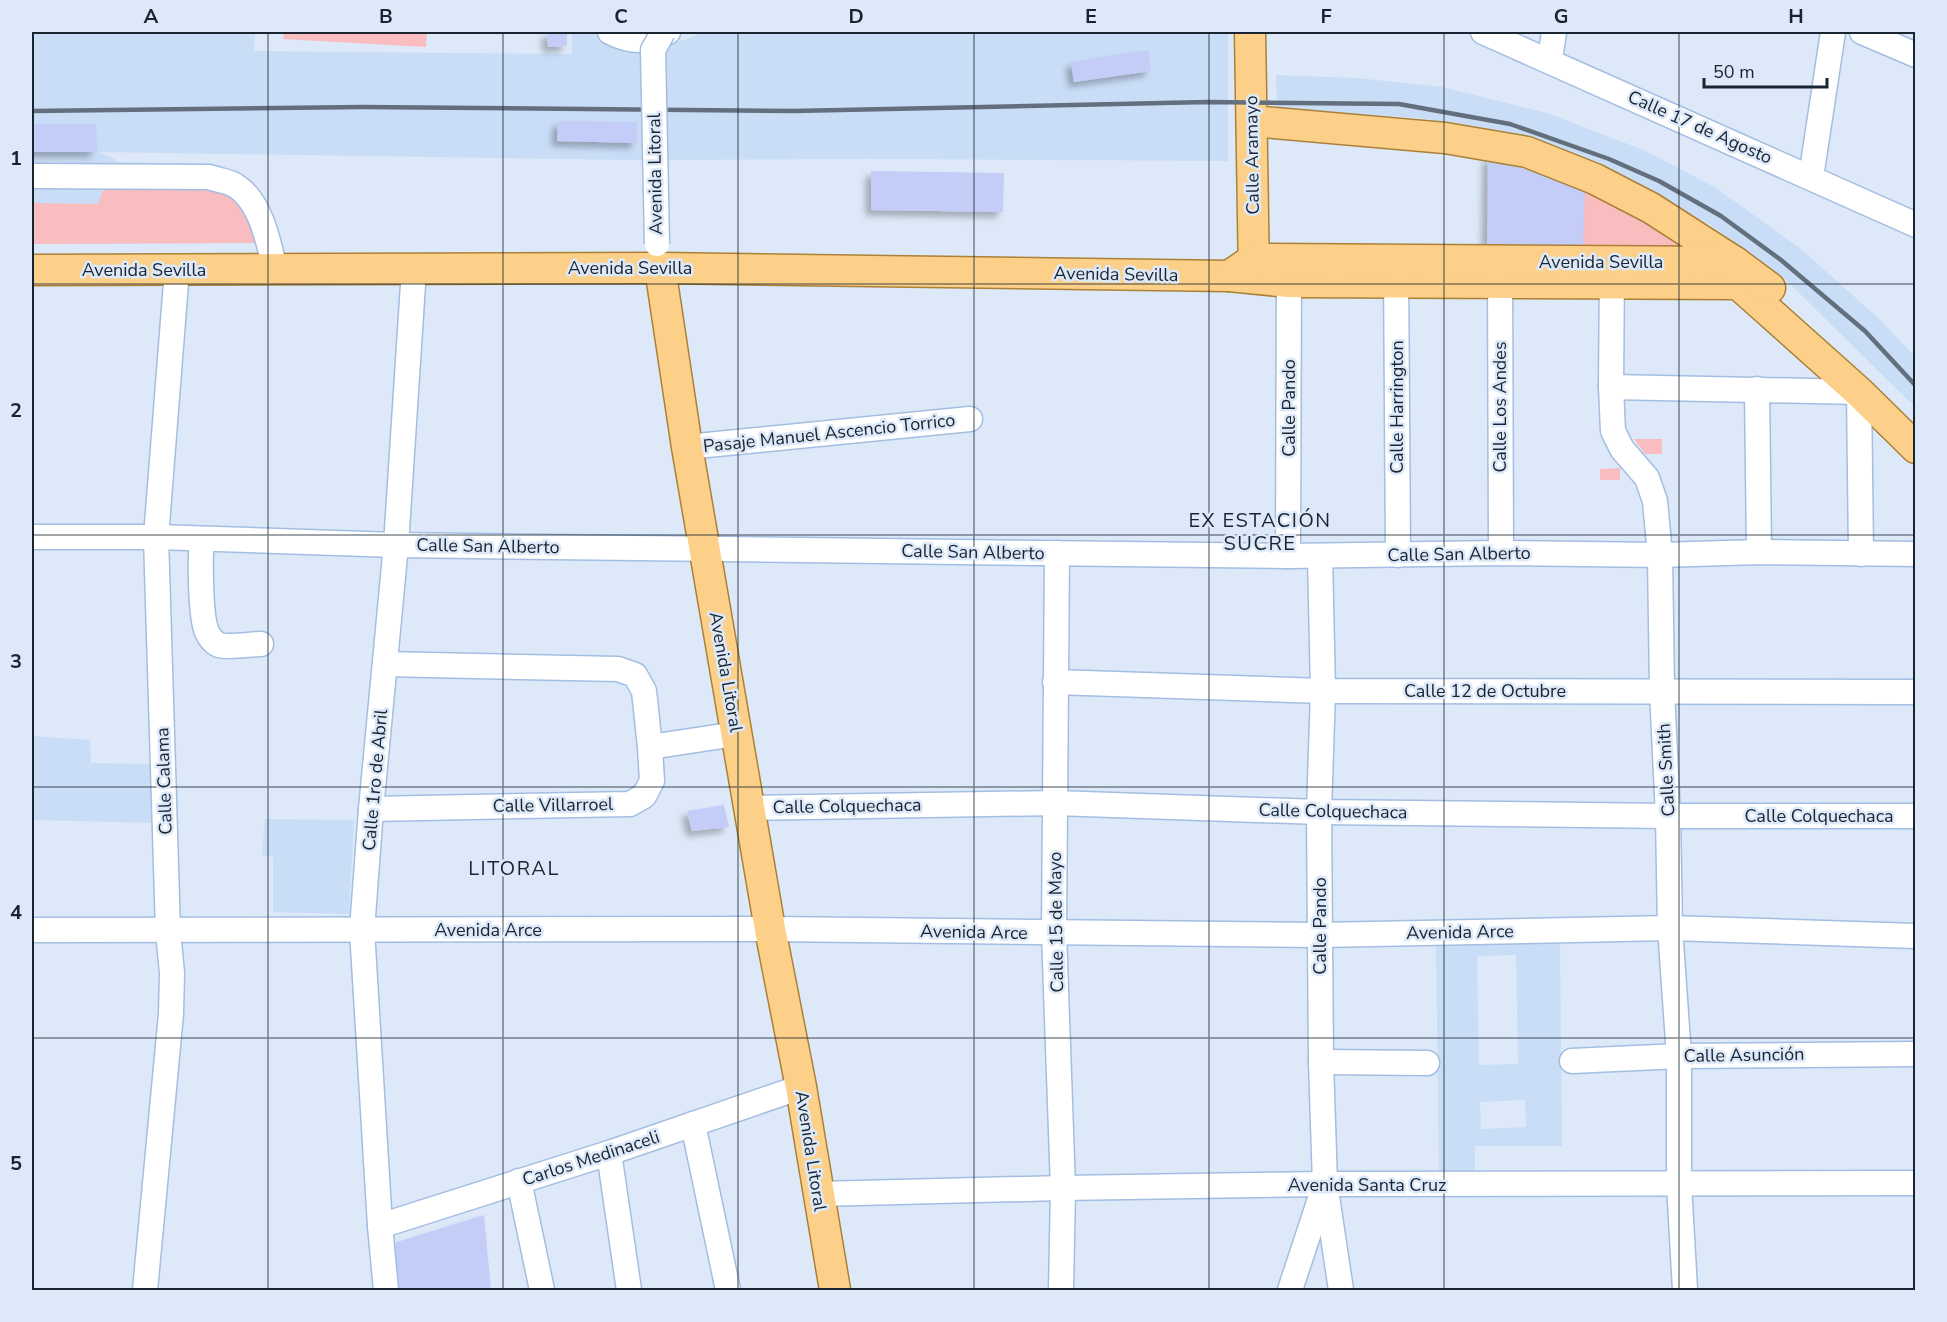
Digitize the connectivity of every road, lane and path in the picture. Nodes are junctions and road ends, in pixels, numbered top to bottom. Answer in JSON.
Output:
{"nodes":[{"id":1,"x":610,"y":32,"type":"edge"},
{"id":2,"x":1250,"y":32,"type":"edge"},
{"id":3,"x":1483,"y":32,"type":"edge"},
{"id":4,"x":1554,"y":32,"type":"edge"},
{"id":5,"x":1833,"y":32,"type":"edge"},
{"id":6,"x":1862,"y":32,"type":"edge"},
{"id":7,"x":656,"y":36,"type":"edge"},
{"id":8,"x":1916,"y":55,"type":"edge"},
{"id":9,"x":1550,"y":60,"type":"junction"},
{"id":10,"x":1252,"y":120,"type":"junction"},
{"id":11,"x":32,"y":176,"type":"edge"},
{"id":12,"x":1811,"y":177,"type":"junction"},
{"id":13,"x":1916,"y":225,"type":"edge"},
{"id":14,"x":658,"y":256,"type":"junction"},
{"id":15,"x":1735,"y":262,"type":"junction"},
{"id":16,"x":414,"y":269,"type":"junction"},
{"id":17,"x":32,"y":270,"type":"edge"},
{"id":18,"x":177,"y":270,"type":"junction"},
{"id":19,"x":274,"y":270,"type":"junction"},
{"id":20,"x":1289,"y":270,"type":"junction"},
{"id":21,"x":1245,"y":271,"type":"junction"},
{"id":22,"x":1396,"y":272,"type":"junction"},
{"id":23,"x":1500,"y":272,"type":"junction"},
{"id":24,"x":1612,"y":273,"type":"junction"},
{"id":25,"x":1611,"y":387,"type":"junction"},
{"id":26,"x":1757,"y":389,"type":"junction"},
{"id":27,"x":1859,"y":392,"type":"junction"},
{"id":28,"x":970,"y":418,"type":"dead end"},
{"id":29,"x":1916,"y":426,"type":"edge"},
{"id":30,"x":687,"y":447,"type":"junction"},
{"id":31,"x":1916,"y":448,"type":"edge"},
{"id":32,"x":32,"y":537,"type":"edge"},
{"id":33,"x":156,"y":537,"type":"junction"},
{"id":34,"x":202,"y":538,"type":"junction"},
{"id":35,"x":396,"y":545,"type":"junction"},
{"id":36,"x":705,"y":550,"type":"junction"},
{"id":37,"x":1759,"y":552,"type":"junction"},
{"id":38,"x":1056,"y":553,"type":"junction"},
{"id":39,"x":1501,"y":553,"type":"junction"},
{"id":40,"x":1861,"y":554,"type":"junction"},
{"id":41,"x":1916,"y":554,"type":"edge"},
{"id":42,"x":1398,"y":555,"type":"junction"},
{"id":43,"x":1659,"y":555,"type":"junction"},
{"id":44,"x":1288,"y":556,"type":"junction"},
{"id":45,"x":1320,"y":556,"type":"junction"},
{"id":46,"x":261,"y":644,"type":"dead end"},
{"id":47,"x":385,"y":664,"type":"junction"},
{"id":48,"x":1055,"y":682,"type":"junction"},
{"id":49,"x":1323,"y":691,"type":"junction"},
{"id":50,"x":1662,"y":691,"type":"junction"},
{"id":51,"x":1916,"y":692,"type":"edge"},
{"id":52,"x":736,"y":734,"type":"junction"},
{"id":53,"x":650,"y":747,"type":"junction"},
{"id":54,"x":1055,"y":803,"type":"junction"},
{"id":55,"x":750,"y":807,"type":"junction"},
{"id":56,"x":371,"y":809,"type":"junction"},
{"id":57,"x":1320,"y":812,"type":"junction"},
{"id":58,"x":1668,"y":816,"type":"junction"},
{"id":59,"x":1916,"y":816,"type":"edge"},
{"id":60,"x":1670,"y":928,"type":"junction"},
{"id":61,"x":770,"y":929,"type":"junction"},
{"id":62,"x":32,"y":930,"type":"edge"},
{"id":63,"x":362,"y":930,"type":"junction"},
{"id":64,"x":168,"y":931,"type":"junction"},
{"id":65,"x":1054,"y":933,"type":"junction"},
{"id":66,"x":1320,"y":934,"type":"junction"},
{"id":67,"x":1916,"y":936,"type":"edge"},
{"id":68,"x":1916,"y":1054,"type":"edge"},
{"id":69,"x":1679,"y":1056,"type":"junction"},
{"id":70,"x":1572,"y":1061,"type":"dead end"},
{"id":71,"x":1321,"y":1062,"type":"junction"},
{"id":72,"x":1427,"y":1063,"type":"dead end"},
{"id":73,"x":801,"y":1087,"type":"junction"},
{"id":74,"x":693,"y":1124,"type":"junction"},
{"id":75,"x":609,"y":1153,"type":"junction"},
{"id":76,"x":519,"y":1181,"type":"junction"},
{"id":77,"x":1916,"y":1183,"type":"edge"},
{"id":78,"x":1325,"y":1184,"type":"junction"},
{"id":79,"x":1679,"y":1184,"type":"junction"},
{"id":80,"x":1063,"y":1188,"type":"junction"},
{"id":81,"x":818,"y":1194,"type":"junction"},
{"id":82,"x":380,"y":1226,"type":"junction"},
{"id":83,"x":146,"y":1290,"type":"edge"},
{"id":84,"x":386,"y":1290,"type":"edge"},
{"id":85,"x":542,"y":1290,"type":"edge"},
{"id":86,"x":629,"y":1290,"type":"edge"},
{"id":87,"x":728,"y":1290,"type":"edge"},
{"id":88,"x":835,"y":1290,"type":"edge"},
{"id":89,"x":1060,"y":1290,"type":"edge"},
{"id":90,"x":1290,"y":1290,"type":"edge"},
{"id":91,"x":1341,"y":1290,"type":"edge"},
{"id":92,"x":1685,"y":1290,"type":"edge"}],
"edges":[{"from":1,"to":7,"type":"street","name":"Avenida Litoral"},
{"from":2,"to":10,"type":"main road","name":"Calle Aramayo"},
{"from":3,"to":9,"type":"street","name":"Calle 17 de Agosto"},
{"from":4,"to":9,"type":"street"},
{"from":5,"to":12,"type":"street"},
{"from":6,"to":8,"type":"street"},
{"from":7,"to":14,"type":"street","name":"Avenida Litoral","bridge":true},
{"from":9,"to":12,"type":"street","name":"Calle 17 de Agosto"},
{"from":10,"to":15,"type":"main road"},
{"from":10,"to":21,"type":"main road","name":"Calle Aramayo"},
{"from":11,"to":19,"type":"street"},
{"from":12,"to":13,"type":"street","name":"Calle 17 de Agosto"},
{"from":14,"to":16,"type":"main road","name":"Avenida Sevilla"},
{"from":14,"to":21,"type":"main road","name":"Avenida Sevilla"},
{"from":14,"to":30,"type":"main road","name":"Avenida Litoral"},
{"from":15,"to":24,"type":"main road","name":"Avenida Sevilla"},
{"from":15,"to":29,"type":"main road"},
{"from":16,"to":19,"type":"main road","name":"Avenida Sevilla"},
{"from":16,"to":35,"type":"street","name":"Calle 1ro de Abril"},
{"from":17,"to":18,"type":"main road","name":"Avenida Sevilla"},
{"from":18,"to":19,"type":"main road","name":"Avenida Sevilla"},
{"from":18,"to":33,"type":"street","name":"Calle Calama"},
{"from":20,"to":21,"type":"main road","name":"Avenida Sevilla"},
{"from":20,"to":22,"type":"main road","name":"Avenida Sevilla"},
{"from":20,"to":44,"type":"street","name":"Calle Pando"},
{"from":22,"to":23,"type":"main road","name":"Avenida Sevilla"},
{"from":22,"to":42,"type":"street","name":"Calle Harrington"},
{"from":23,"to":24,"type":"main road","name":"Avenida Sevilla"},
{"from":23,"to":39,"type":"street","name":"Calle Los Andes"},
{"from":24,"to":25,"type":"street","name":"Calle Smith"},
{"from":24,"to":27,"type":"main road","name":"Avenida Sevilla"},
{"from":25,"to":26,"type":"street"},
{"from":25,"to":43,"type":"street","name":"Calle Smith"},
{"from":26,"to":27,"type":"street"},
{"from":26,"to":37,"type":"street"},
{"from":27,"to":31,"type":"main road","name":"Avenida Sevilla"},
{"from":27,"to":40,"type":"street"},
{"from":28,"to":30,"type":"street","name":"Pasaje Manuel Ascencio Torrico"},
{"from":30,"to":36,"type":"main road","name":"Avenida Litoral"},
{"from":32,"to":33,"type":"street","name":"Calle San Alberto"},
{"from":33,"to":34,"type":"street","name":"Calle San Alberto"},
{"from":33,"to":64,"type":"street","name":"Calle Calama"},
{"from":34,"to":35,"type":"street","name":"Calle San Alberto"},
{"from":34,"to":46,"type":"street"},
{"from":35,"to":36,"type":"street","name":"Calle San Alberto"},
{"from":35,"to":47,"type":"street","name":"Calle 1ro de Abril"},
{"from":36,"to":38,"type":"street","name":"Calle San Alberto"},
{"from":36,"to":52,"type":"main road","name":"Avenida Litoral"},
{"from":37,"to":40,"type":"street","name":"Calle San Alberto"},
{"from":37,"to":43,"type":"street","name":"Calle San Alberto"},
{"from":38,"to":44,"type":"street","name":"Calle San Alberto"},
{"from":38,"to":48,"type":"street","name":"Calle 15 de Mayo"},
{"from":39,"to":42,"type":"street","name":"Calle San Alberto"},
{"from":39,"to":43,"type":"street","name":"Calle San Alberto"},
{"from":40,"to":41,"type":"street","name":"Calle San Alberto"},
{"from":42,"to":45,"type":"street","name":"Calle San Alberto"},
{"from":43,"to":50,"type":"street","name":"Calle Smith"},
{"from":44,"to":45,"type":"street","name":"Calle San Alberto"},
{"from":45,"to":49,"type":"street","name":"Calle Pando"},
{"from":47,"to":53,"type":"street","name":"Calle Villarroel"},
{"from":47,"to":56,"type":"street","name":"Calle 1ro de Abril"},
{"from":48,"to":49,"type":"street","name":"Calle 12 de Octubre"},
{"from":48,"to":54,"type":"street","name":"Calle 15 de Mayo"},
{"from":49,"to":50,"type":"street","name":"Calle 12 de Octubre"},
{"from":49,"to":57,"type":"street","name":"Calle Pando"},
{"from":50,"to":51,"type":"street","name":"Calle 12 de Octubre"},
{"from":50,"to":58,"type":"street","name":"Calle Smith"},
{"from":52,"to":53,"type":"street"},
{"from":52,"to":55,"type":"main road","name":"Avenida Litoral"},
{"from":53,"to":56,"type":"street","name":"Calle Villarroel"},
{"from":54,"to":55,"type":"street","name":"Calle Colquechaca"},
{"from":54,"to":57,"type":"street","name":"Calle Colquechaca"},
{"from":54,"to":65,"type":"street","name":"Calle 15 de Mayo"},
{"from":55,"to":61,"type":"main road","name":"Avenida Litoral"},
{"from":56,"to":63,"type":"street","name":"Calle 1ro de Abril"},
{"from":57,"to":58,"type":"street","name":"Calle Colquechaca"},
{"from":57,"to":66,"type":"street","name":"Calle Pando"},
{"from":58,"to":59,"type":"street","name":"Calle Colquechaca"},
{"from":58,"to":60,"type":"street","name":"Calle Smith"},
{"from":60,"to":66,"type":"street","name":"Avenida Arce"},
{"from":60,"to":67,"type":"street","name":"Avenida Arce"},
{"from":60,"to":69,"type":"street","name":"Calle Smith"},
{"from":61,"to":63,"type":"street","name":"Avenida Arce"},
{"from":61,"to":65,"type":"street","name":"Avenida Arce"},
{"from":61,"to":73,"type":"main road","name":"Avenida Litoral"},
{"from":62,"to":64,"type":"street","name":"Avenida Arce"},
{"from":63,"to":64,"type":"street","name":"Avenida Arce"},
{"from":63,"to":82,"type":"street","name":"Calle 1ro de Abril"},
{"from":64,"to":83,"type":"street","name":"Calle Calama"},
{"from":65,"to":66,"type":"street","name":"Avenida Arce"},
{"from":65,"to":80,"type":"street","name":"Calle 15 de Mayo"},
{"from":66,"to":71,"type":"street","name":"Calle Pando"},
{"from":68,"to":69,"type":"street","name":"Calle Asunción"},
{"from":69,"to":70,"type":"street","name":"Calle Asunción"},
{"from":69,"to":79,"type":"street","name":"Calle Smith"},
{"from":71,"to":72,"type":"street"},
{"from":71,"to":78,"type":"street","name":"Calle Pando"},
{"from":73,"to":74,"type":"street","name":"Carlos Medinaceli"},
{"from":73,"to":81,"type":"main road","name":"Avenida Litoral"},
{"from":74,"to":75,"type":"street","name":"Carlos Medinaceli"},
{"from":74,"to":87,"type":"street"},
{"from":75,"to":76,"type":"street","name":"Carlos Medinaceli"},
{"from":75,"to":86,"type":"street"},
{"from":76,"to":82,"type":"street","name":"Carlos Medinaceli"},
{"from":76,"to":85,"type":"street"},
{"from":77,"to":79,"type":"street","name":"Avenida Santa Cruz"},
{"from":78,"to":79,"type":"street","name":"Avenida Santa Cruz"},
{"from":78,"to":80,"type":"street","name":"Avenida Santa Cruz"},
{"from":78,"to":90,"type":"street","name":"Calle Pando"},
{"from":78,"to":91,"type":"street"},
{"from":79,"to":92,"type":"street","name":"Calle Smith"},
{"from":80,"to":81,"type":"street","name":"Avenida Santa Cruz"},
{"from":80,"to":89,"type":"street","name":"Calle 15 de Mayo"},
{"from":81,"to":88,"type":"main road","name":"Avenida Litoral"},
{"from":82,"to":84,"type":"street","name":"Calle 1ro de Abril"}]}
